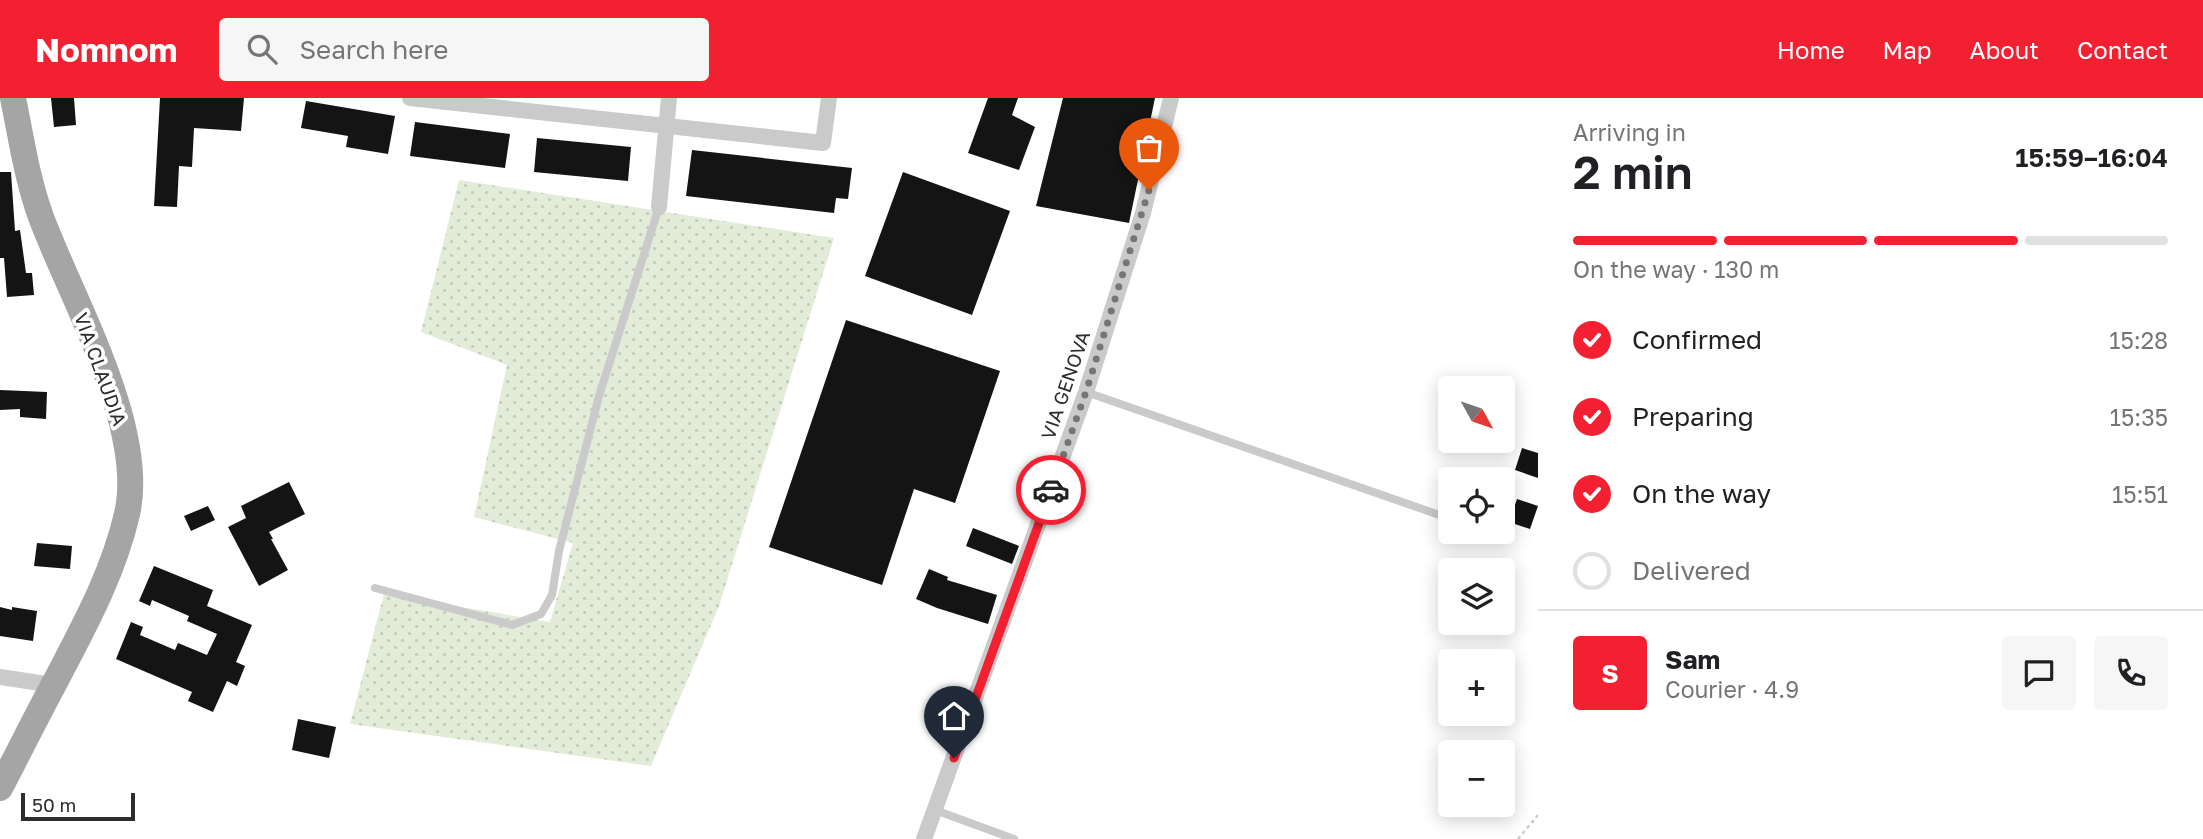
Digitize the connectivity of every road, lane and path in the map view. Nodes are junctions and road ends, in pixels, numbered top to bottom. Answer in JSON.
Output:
{"nodes":[{"id":1,"x":13,"y":98,"type":"edge"},
{"id":2,"x":410,"y":98,"type":"edge"},
{"id":3,"x":669,"y":98,"type":"edge"},
{"id":4,"x":829,"y":98,"type":"edge"},
{"id":5,"x":1171,"y":98,"type":"edge"},
{"id":6,"x":510,"y":103,"type":"edge"},
{"id":7,"x":667,"y":125,"type":"junction"},
{"id":8,"x":659,"y":207,"type":"joint"},
{"id":9,"x":1086,"y":392,"type":"junction"},
{"id":10,"x":1438,"y":514,"type":"edge"},
{"id":11,"x":375,"y":588,"type":"dead end"},
{"id":12,"x":0,"y":677,"type":"edge"},
{"id":13,"x":53,"y":685,"type":"junction"},
{"id":14,"x":0,"y":788,"type":"edge"},
{"id":15,"x":935,"y":810,"type":"junction"},
{"id":16,"x":1538,"y":815,"type":"edge"},
{"id":17,"x":924,"y":839,"type":"edge"},
{"id":18,"x":1014,"y":839,"type":"edge"},
{"id":19,"x":1518,"y":839,"type":"edge"}],
"edges":[{"from":1,"to":13,"type":"main road","name":"VIA CLAUDIA"},
{"from":2,"to":6,"type":"street"},
{"from":3,"to":7,"type":"street"},
{"from":4,"to":7,"type":"street"},
{"from":5,"to":9,"type":"street","name":"VIA GENOVA"},
{"from":6,"to":7,"type":"street"},
{"from":7,"to":8,"type":"street"},
{"from":8,"to":11,"type":"lane"},
{"from":9,"to":10,"type":"lane"},
{"from":9,"to":15,"type":"street","name":"VIA GENOVA"},
{"from":12,"to":13,"type":"street"},
{"from":13,"to":14,"type":"main road","name":"VIA CLAUDIA"},
{"from":15,"to":17,"type":"street","name":"VIA GENOVA"},
{"from":15,"to":18,"type":"lane"},
{"from":16,"to":19,"type":"path"}]}
